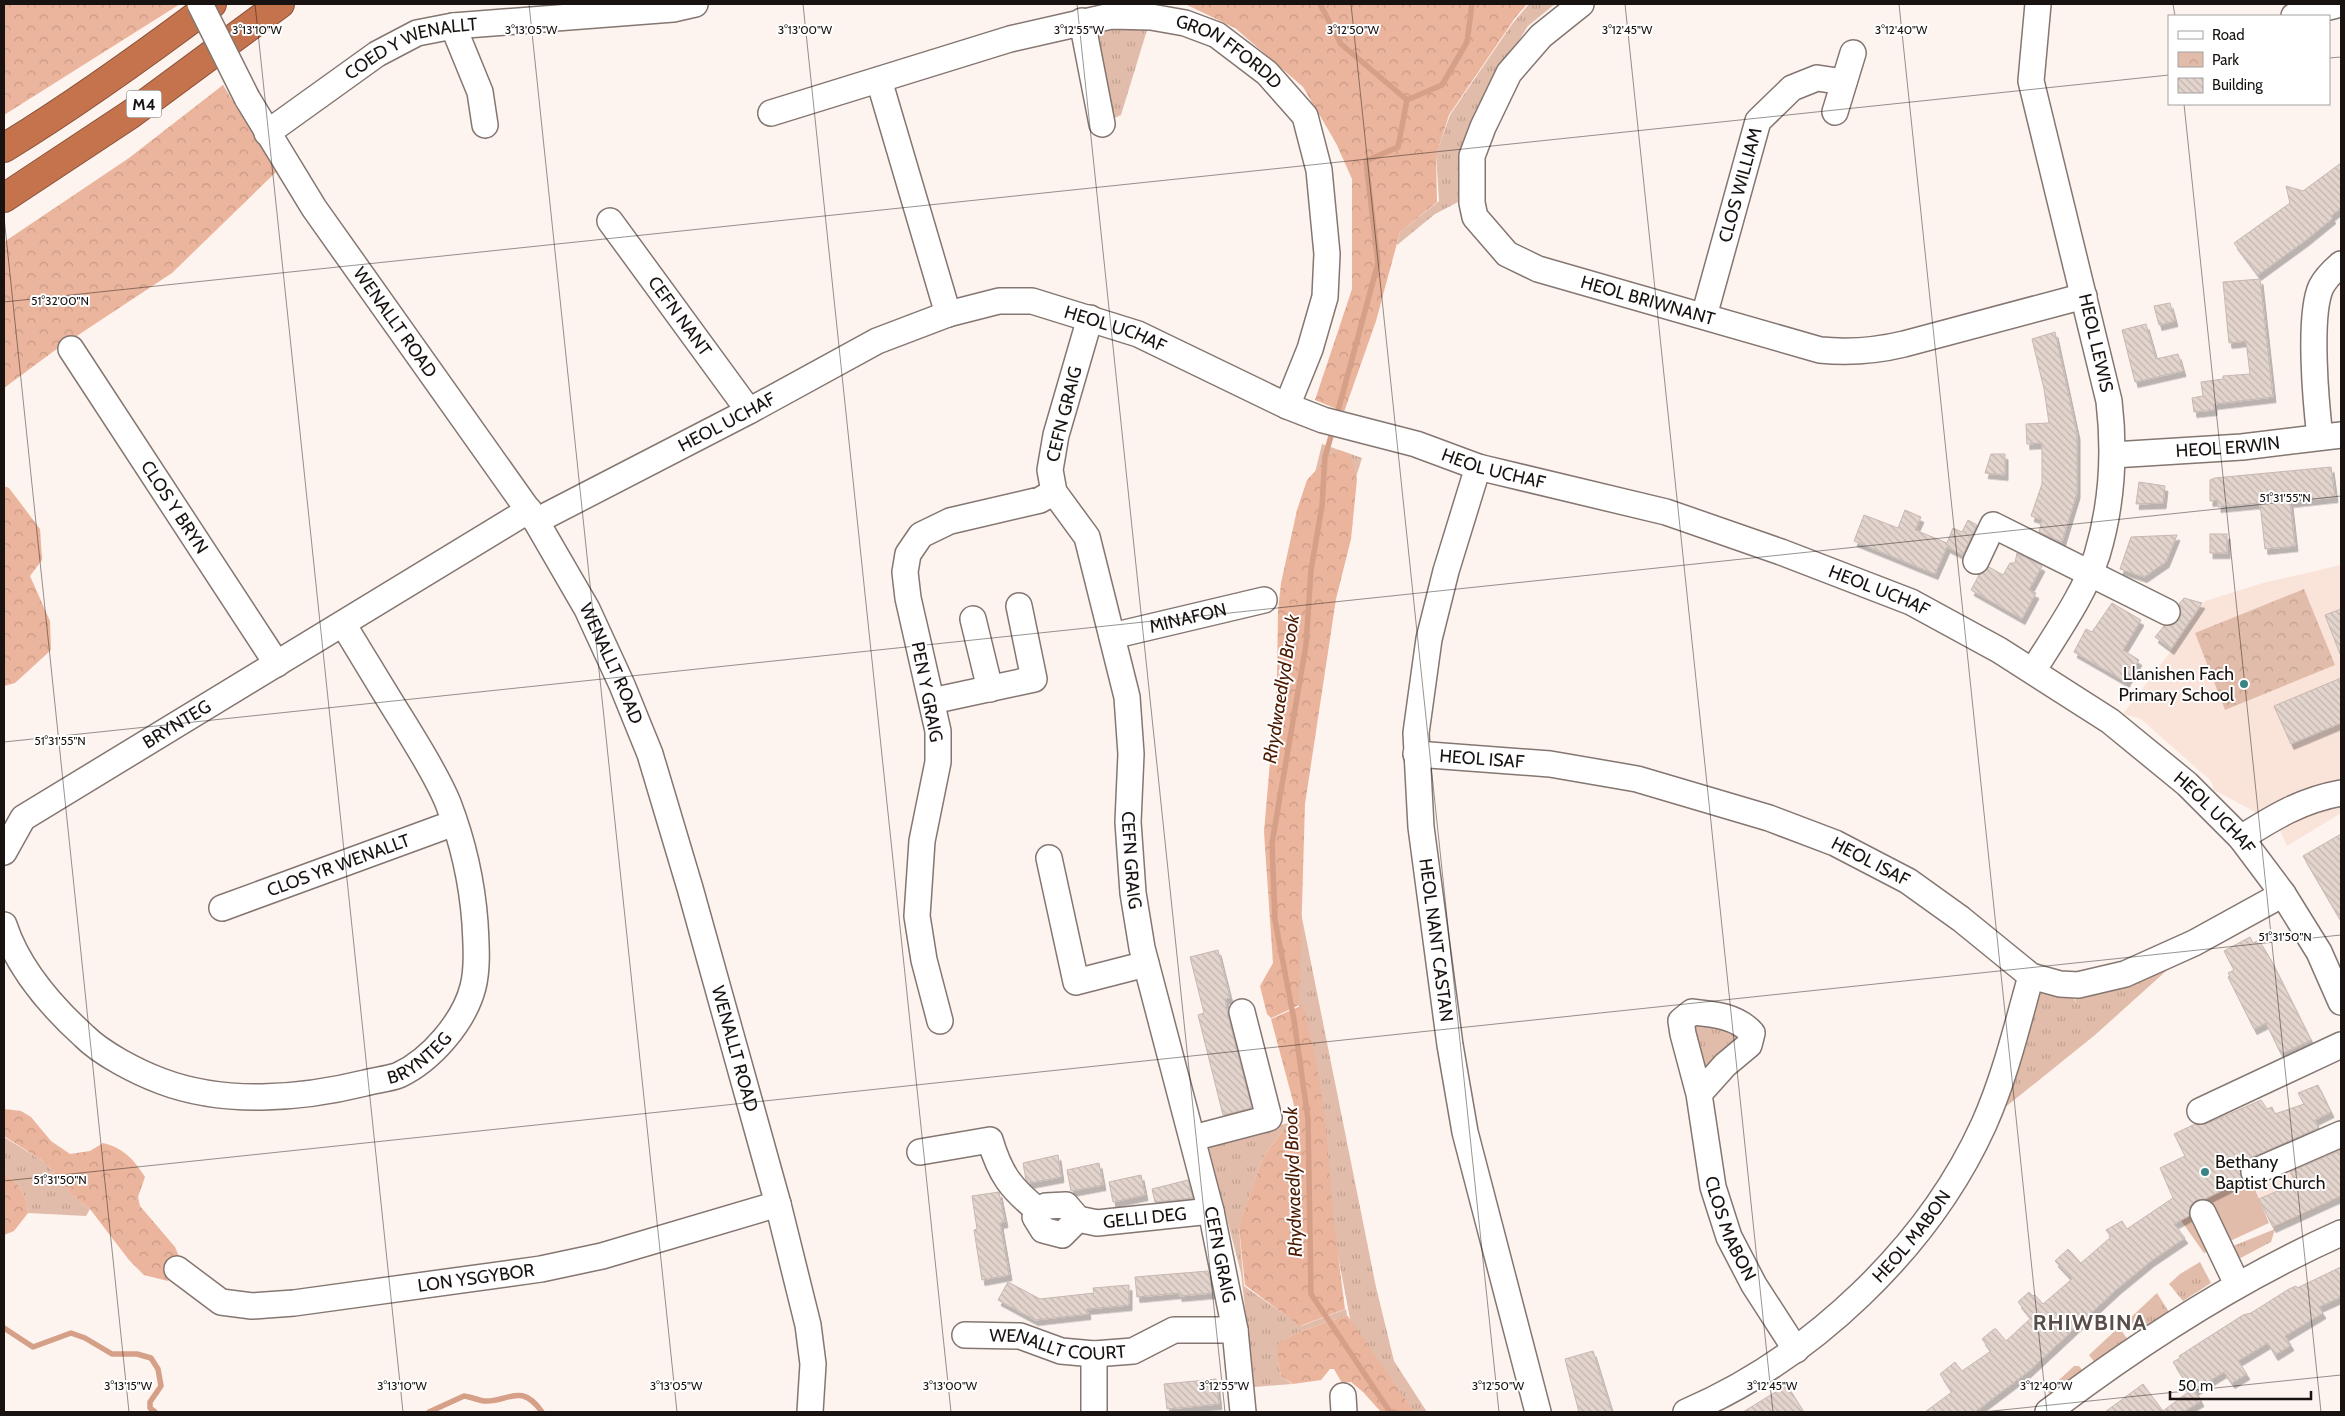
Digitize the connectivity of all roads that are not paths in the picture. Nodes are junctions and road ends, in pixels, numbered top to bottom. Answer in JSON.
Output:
{"nodes":[{"id":1,"x":200,"y":4,"type":"edge"},
{"id":2,"x":212,"y":4,"type":"edge"},
{"id":3,"x":280,"y":4,"type":"edge"},
{"id":4,"x":695,"y":4,"type":"edge"},
{"id":5,"x":1581,"y":4,"type":"edge"},
{"id":6,"x":2038,"y":4,"type":"edge"},
{"id":7,"x":2341,"y":4,"type":"edge"},
{"id":8,"x":557,"y":11,"type":"edge"},
{"id":9,"x":2298,"y":15,"type":"edge"},
{"id":10,"x":1082,"y":21,"type":"junction"},
{"id":11,"x":453,"y":26,"type":"junction"},
{"id":12,"x":1853,"y":53,"type":"dead end"},
{"id":13,"x":879,"y":80,"type":"junction"},
{"id":14,"x":1844,"y":82,"type":"junction"},
{"id":15,"x":1835,"y":112,"type":"dead end"},
{"id":16,"x":771,"y":113,"type":"dead end"},
{"id":17,"x":1102,"y":124,"type":"dead end"},
{"id":18,"x":485,"y":125,"type":"dead end"},
{"id":19,"x":267,"y":133,"type":"junction"},
{"id":20,"x":4,"y":148,"type":"edge"},
{"id":21,"x":4,"y":198,"type":"edge"},
{"id":22,"x":610,"y":221,"type":"dead end"},
{"id":23,"x":2341,"y":264,"type":"edge"},
{"id":24,"x":2084,"y":296,"type":"junction"},
{"id":25,"x":948,"y":314,"type":"junction"},
{"id":26,"x":1704,"y":316,"type":"junction"},
{"id":27,"x":1090,"y":318,"type":"junction"},
{"id":28,"x":71,"y":349,"type":"dead end"},
{"id":29,"x":1287,"y":406,"type":"junction"},
{"id":30,"x":749,"y":411,"type":"junction"},
{"id":31,"x":2330,"y":436,"type":"edge"},
{"id":32,"x":2113,"y":455,"type":"junction"},
{"id":33,"x":1478,"y":467,"type":"junction"},
{"id":34,"x":1054,"y":492,"type":"junction"},
{"id":35,"x":533,"y":515,"type":"junction"},
{"id":36,"x":1976,"y":561,"type":"dead end"},
{"id":37,"x":2088,"y":574,"type":"junction"},
{"id":38,"x":1264,"y":600,"type":"dead end"},
{"id":39,"x":1019,"y":606,"type":"dead end"},
{"id":40,"x":2167,"y":612,"type":"dead end"},
{"id":41,"x":973,"y":619,"type":"dead end"},
{"id":42,"x":343,"y":624,"type":"junction"},
{"id":43,"x":1112,"y":636,"type":"junction"},
{"id":44,"x":277,"y":664,"type":"junction"},
{"id":45,"x":2032,"y":671,"type":"junction"},
{"id":46,"x":990,"y":689,"type":"junction"},
{"id":47,"x":932,"y":701,"type":"junction"},
{"id":48,"x":1416,"y":754,"type":"junction"},
{"id":49,"x":2341,"y":793,"type":"edge"},
{"id":50,"x":454,"y":823,"type":"junction"},
{"id":51,"x":7,"y":837,"type":"edge"},
{"id":52,"x":2242,"y":838,"type":"junction"},
{"id":53,"x":1049,"y":858,"type":"dead end"},
{"id":54,"x":2283,"y":894,"type":"junction"},
{"id":55,"x":222,"y":908,"type":"dead end"},
{"id":56,"x":5,"y":930,"type":"edge"},
{"id":57,"x":1146,"y":964,"type":"junction"},
{"id":58,"x":2031,"y":976,"type":"junction"},
{"id":59,"x":2341,"y":1002,"type":"edge"},
{"id":60,"x":1242,"y":1012,"type":"dead end"},
{"id":61,"x":940,"y":1021,"type":"dead end"},
{"id":62,"x":2341,"y":1045,"type":"edge"},
{"id":63,"x":1699,"y":1094,"type":"dead end"},
{"id":64,"x":2200,"y":1111,"type":"dead end"},
{"id":65,"x":2341,"y":1134,"type":"edge"},
{"id":66,"x":1193,"y":1138,"type":"junction"},
{"id":67,"x":920,"y":1152,"type":"dead end"},
{"id":68,"x":2254,"y":1172,"type":"dead end"},
{"id":69,"x":778,"y":1204,"type":"junction"},
{"id":70,"x":1211,"y":1211,"type":"junction"},
{"id":71,"x":2202,"y":1213,"type":"dead end"},
{"id":72,"x":2341,"y":1233,"type":"edge"},
{"id":73,"x":177,"y":1269,"type":"dead end"},
{"id":74,"x":2237,"y":1284,"type":"junction"},
{"id":75,"x":1235,"y":1330,"type":"junction"},
{"id":76,"x":965,"y":1335,"type":"dead end"},
{"id":77,"x":1796,"y":1350,"type":"junction"},
{"id":78,"x":1094,"y":1354,"type":"junction"},
{"id":79,"x":810,"y":1412,"type":"edge"},
{"id":80,"x":1094,"y":1412,"type":"edge"},
{"id":81,"x":1243,"y":1412,"type":"edge"},
{"id":82,"x":1538,"y":1412,"type":"edge"},
{"id":83,"x":1686,"y":1412,"type":"edge"},
{"id":84,"x":2048,"y":1412,"type":"edge"}],
"edges":[{"from":1,"to":19,"type":"street","name":"WENALLT ROAD","bridge":true},
{"from":2,"to":20,"type":"highway","number":"M4"},
{"from":3,"to":21,"type":"highway","number":"M4"},
{"from":4,"to":8,"type":"street","name":"COED Y WENALLT"},
{"from":5,"to":26,"type":"street","name":"HEOL BRIWNANT"},
{"from":6,"to":24,"type":"street","name":"HEOL LEWIS"},
{"from":7,"to":9,"type":"street"},
{"from":8,"to":11,"type":"street","name":"COED Y WENALLT"},
{"from":10,"to":13,"type":"street","name":"GRON FFORDD"},
{"from":10,"to":17,"type":"street"},
{"from":10,"to":29,"type":"street","name":"GRON FFORDD"},
{"from":11,"to":18,"type":"street"},
{"from":11,"to":19,"type":"street","name":"COED Y WENALLT"},
{"from":12,"to":14,"type":"street"},
{"from":13,"to":16,"type":"street","name":"GRON FFORDD"},
{"from":13,"to":25,"type":"street"},
{"from":14,"to":15,"type":"street"},
{"from":14,"to":26,"type":"street","name":"CLOS WILLIAM"},
{"from":19,"to":35,"type":"street","name":"WENALLT ROAD"},
{"from":22,"to":30,"type":"street","name":"CEFN NANT"},
{"from":23,"to":31,"type":"street"},
{"from":24,"to":26,"type":"street","name":"HEOL BRIWNANT"},
{"from":24,"to":32,"type":"street","name":"HEOL LEWIS"},
{"from":25,"to":27,"type":"street","name":"HEOL UCHAF"},
{"from":25,"to":30,"type":"street","name":"HEOL UCHAF"},
{"from":27,"to":29,"type":"street","name":"HEOL UCHAF"},
{"from":27,"to":34,"type":"street","name":"CEFN GRAIG"},
{"from":28,"to":44,"type":"street","name":"CLOS Y BRYN"},
{"from":29,"to":33,"type":"street","name":"HEOL UCHAF"},
{"from":30,"to":35,"type":"street","name":"HEOL UCHAF"},
{"from":31,"to":32,"type":"street","name":"HEOL ERWIN"},
{"from":32,"to":37,"type":"street","name":"HEOL LEWIS"},
{"from":33,"to":45,"type":"street","name":"HEOL UCHAF"},
{"from":33,"to":48,"type":"street","name":"HEOL NANT CASTAN"},
{"from":34,"to":43,"type":"street","name":"CEFN GRAIG"},
{"from":34,"to":47,"type":"street","name":"PEN Y GRAIG"},
{"from":35,"to":42,"type":"street","name":"BRYNTEG"},
{"from":35,"to":69,"type":"street","name":"WENALLT ROAD"},
{"from":36,"to":37,"type":"street"},
{"from":37,"to":40,"type":"street"},
{"from":37,"to":45,"type":"street","name":"HEOL LEWIS"},
{"from":38,"to":43,"type":"street","name":"MINAFON"},
{"from":39,"to":46,"type":"street"},
{"from":41,"to":46,"type":"street"},
{"from":42,"to":44,"type":"street","name":"BRYNTEG"},
{"from":42,"to":50,"type":"street","name":"BRYNTEG"},
{"from":43,"to":57,"type":"street","name":"CEFN GRAIG"},
{"from":44,"to":51,"type":"street","name":"BRYNTEG"},
{"from":45,"to":52,"type":"street","name":"HEOL UCHAF"},
{"from":46,"to":47,"type":"street"},
{"from":47,"to":61,"type":"street","name":"PEN Y GRAIG"},
{"from":48,"to":58,"type":"street","name":"HEOL ISAF"},
{"from":48,"to":82,"type":"street","name":"HEOL NANT CASTAN"},
{"from":49,"to":52,"type":"street"},
{"from":50,"to":55,"type":"street","name":"CLOS YR WENALLT"},
{"from":50,"to":56,"type":"street","name":"BRYNTEG"},
{"from":52,"to":54,"type":"street","name":"HEOL UCHAF"},
{"from":53,"to":57,"type":"street"},
{"from":54,"to":58,"type":"street","name":"HEOL ISAF"},
{"from":54,"to":59,"type":"street","name":"HEOL UCHAF"},
{"from":57,"to":66,"type":"street","name":"CEFN GRAIG"},
{"from":58,"to":77,"type":"street","name":"HEOL MABON"},
{"from":60,"to":66,"type":"street"},
{"from":62,"to":64,"type":"street"},
{"from":63,"to":77,"type":"street","name":"CLOS MABON"},
{"from":65,"to":68,"type":"street"},
{"from":66,"to":70,"type":"street","name":"CEFN GRAIG"},
{"from":67,"to":70,"type":"street","name":"GELLI DEG"},
{"from":69,"to":73,"type":"street","name":"LON YSGYBOR"},
{"from":69,"to":79,"type":"street","name":"WENALLT ROAD"},
{"from":70,"to":75,"type":"street","name":"CEFN GRAIG"},
{"from":71,"to":74,"type":"street"},
{"from":72,"to":74,"type":"street"},
{"from":74,"to":84,"type":"street"},
{"from":75,"to":78,"type":"street","name":"WENALLT COURT"},
{"from":75,"to":81,"type":"street","name":"CEFN GRAIG"},
{"from":76,"to":78,"type":"street","name":"WENALLT COURT"},
{"from":77,"to":83,"type":"street","name":"HEOL MABON"},
{"from":78,"to":80,"type":"street"}]}
